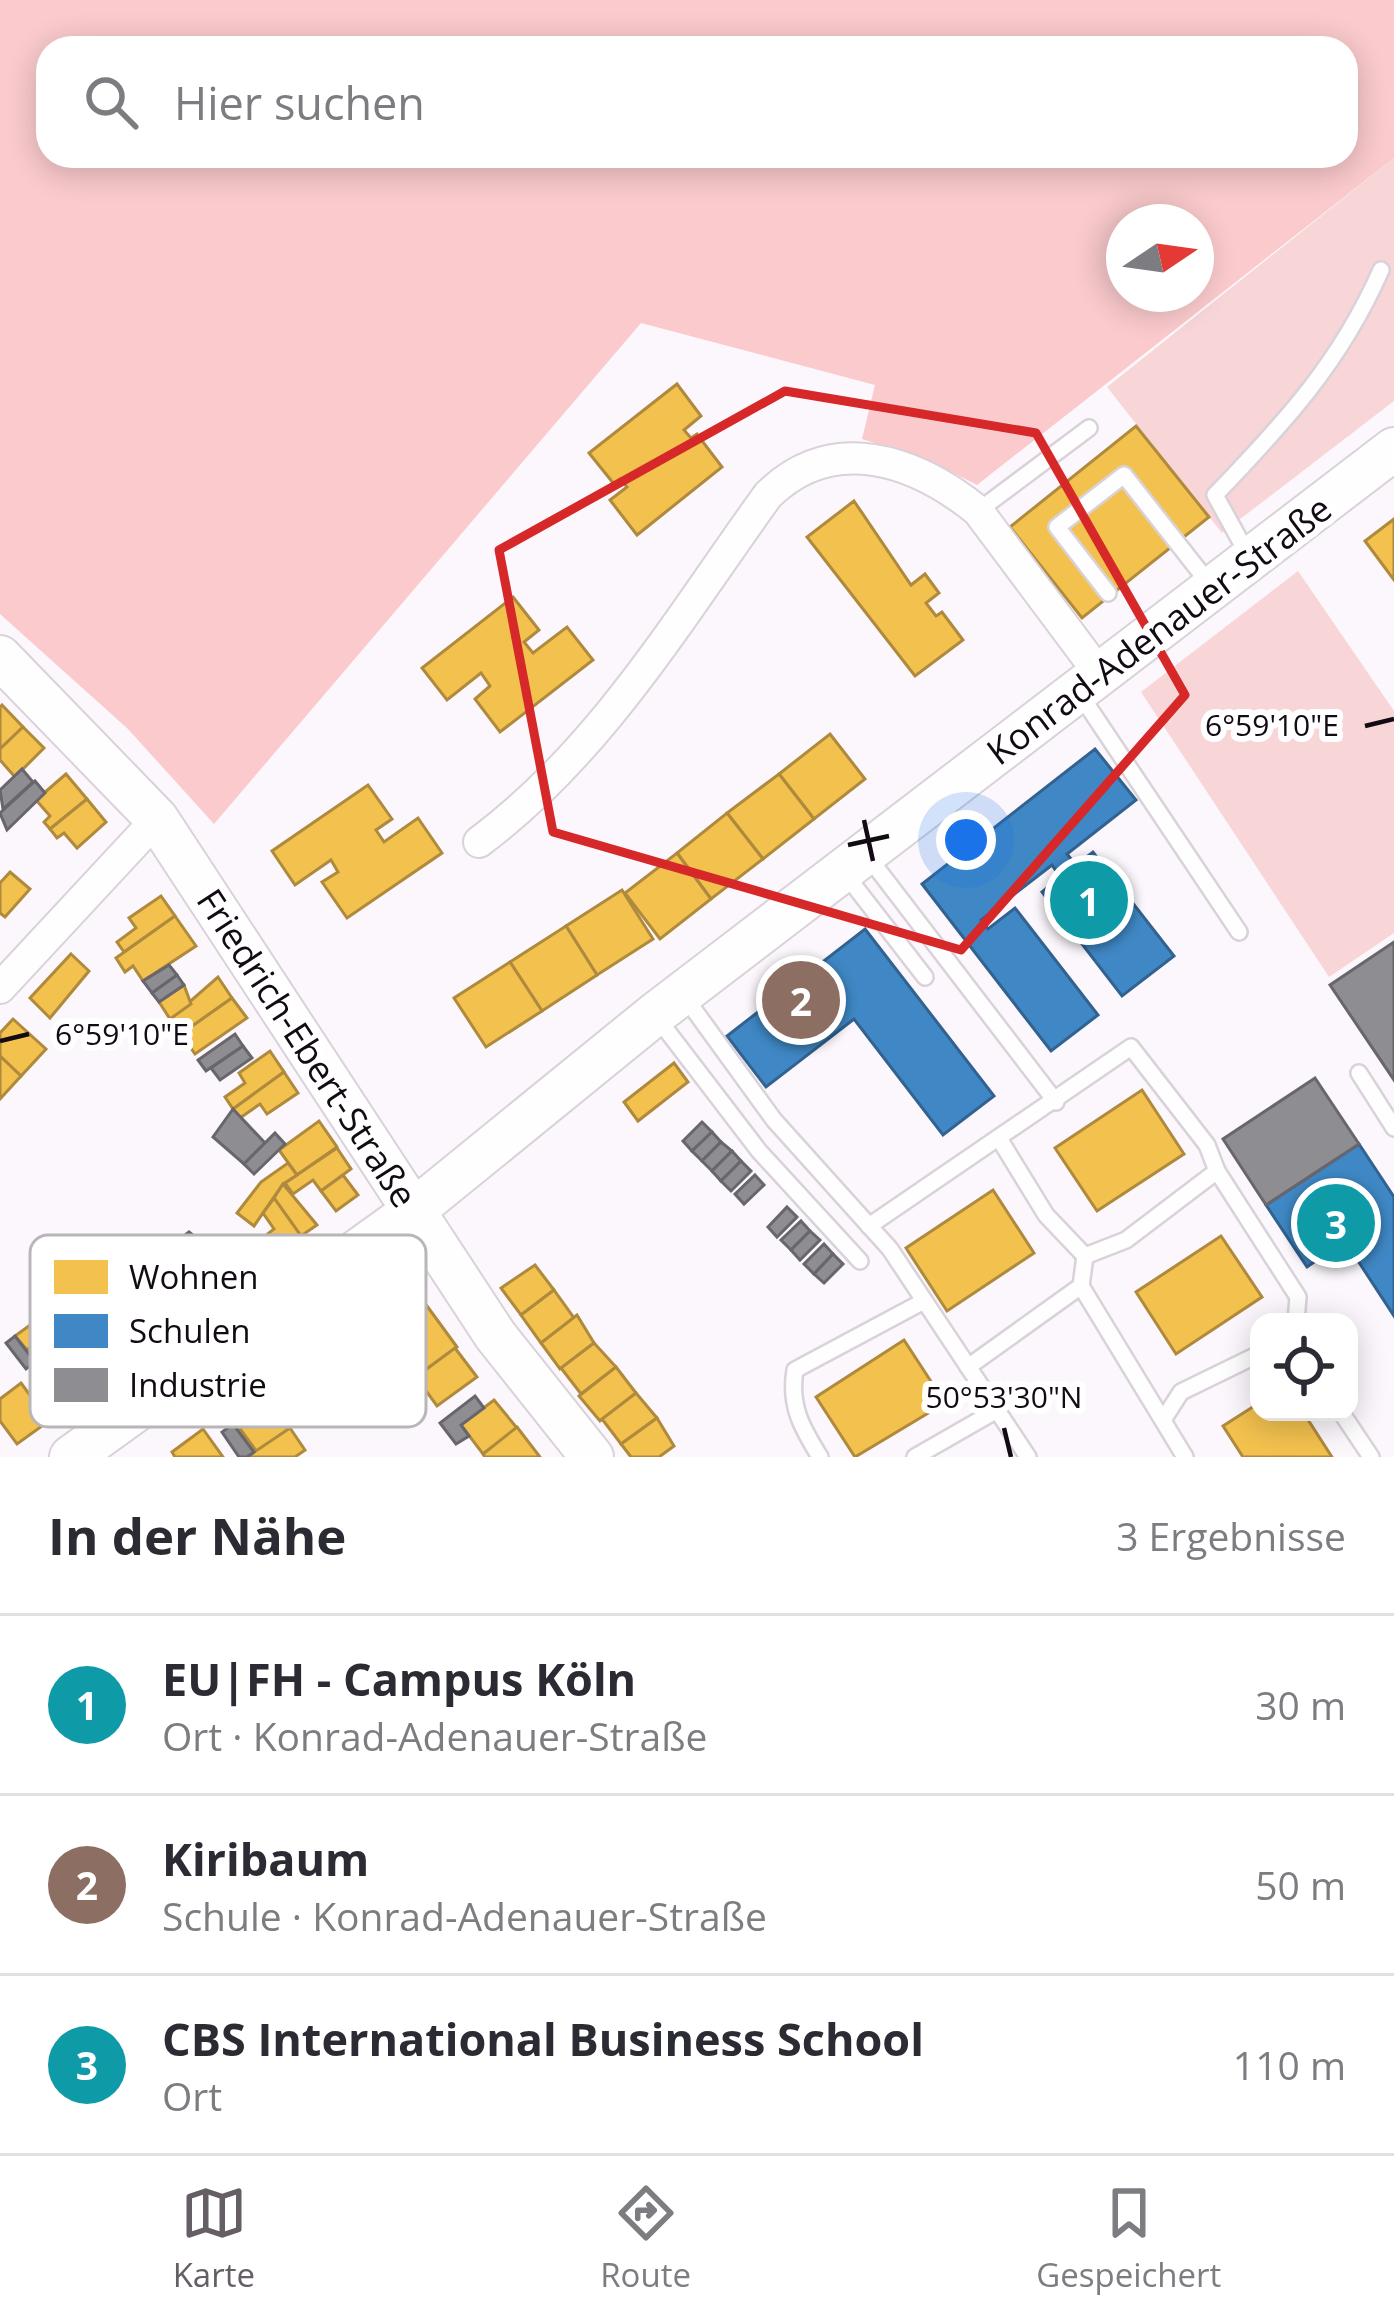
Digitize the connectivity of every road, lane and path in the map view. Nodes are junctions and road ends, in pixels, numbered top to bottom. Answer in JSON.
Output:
{"nodes":[{"id":1,"x":1381,"y":270,"type":"dead end"},
{"id":2,"x":1089,"y":428,"type":"dead end"},
{"id":3,"x":1394,"y":449,"type":"edge"},
{"id":4,"x":978,"y":511,"type":"junction"},
{"id":5,"x":1252,"y":560,"type":"junction"},
{"id":6,"x":1214,"y":590,"type":"junction"},
{"id":7,"x":1108,"y":592,"type":"dead end"},
{"id":8,"x":0,"y":656,"type":"edge"},
{"id":9,"x":1088,"y":682,"type":"junction"},
{"id":10,"x":157,"y":819,"type":"junction"},
{"id":11,"x":479,"y":842,"type":"dead end"},
{"id":12,"x":856,"y":864,"type":"junction"},
{"id":13,"x":1239,"y":932,"type":"dead end"},
{"id":14,"x":926,"y":977,"type":"dead end"},
{"id":15,"x":0,"y":988,"type":"edge"},
{"id":16,"x":668,"y":1004,"type":"junction"},
{"id":17,"x":1359,"y":1073,"type":"dead end"},
{"id":18,"x":1056,"y":1102,"type":"junction"},
{"id":19,"x":1394,"y":1128,"type":"edge"},
{"id":20,"x":1000,"y":1140,"type":"junction"},
{"id":21,"x":1216,"y":1171,"type":"junction"},
{"id":22,"x":413,"y":1211,"type":"junction"},
{"id":23,"x":869,"y":1226,"type":"junction"},
{"id":24,"x":380,"y":1235,"type":"edge"},
{"id":25,"x":1085,"y":1256,"type":"junction"},
{"id":26,"x":860,"y":1261,"type":"dead end"},
{"id":27,"x":1081,"y":1286,"type":"junction"},
{"id":28,"x":924,"y":1301,"type":"junction"},
{"id":29,"x":1297,"y":1313,"type":"edge"},
{"id":30,"x":1250,"y":1358,"type":"edge"},
{"id":31,"x":968,"y":1367,"type":"junction"},
{"id":32,"x":997,"y":1410,"type":"junction"},
{"id":33,"x":1163,"y":1420,"type":"junction"},
{"id":34,"x":1347,"y":1421,"type":"edge"},
{"id":35,"x":112,"y":1427,"type":"edge"},
{"id":36,"x":70,"y":1457,"type":"edge"},
{"id":37,"x":592,"y":1457,"type":"edge"},
{"id":38,"x":820,"y":1457,"type":"edge"},
{"id":39,"x":915,"y":1457,"type":"edge"},
{"id":40,"x":1028,"y":1457,"type":"edge"},
{"id":41,"x":1185,"y":1457,"type":"edge"},
{"id":42,"x":1371,"y":1457,"type":"edge"}],
"edges":[{"from":1,"to":5,"type":"lane"},
{"from":2,"to":4,"type":"lane"},
{"from":3,"to":5,"type":"street","name":"Konrad-Adenauer-Straße"},
{"from":4,"to":9,"type":"street"},
{"from":4,"to":11,"type":"street"},
{"from":5,"to":6,"type":"street","name":"Konrad-Adenauer-Straße"},
{"from":6,"to":7,"type":"lane"},
{"from":6,"to":9,"type":"street","name":"Konrad-Adenauer-Straße"},
{"from":8,"to":10,"type":"street","name":"Friedrich-Ebert-Straße"},
{"from":9,"to":12,"type":"street","name":"Konrad-Adenauer-Straße"},
{"from":9,"to":13,"type":"lane"},
{"from":10,"to":15,"type":"street"},
{"from":10,"to":22,"type":"street","name":"Friedrich-Ebert-Straße"},
{"from":12,"to":14,"type":"lane"},
{"from":12,"to":16,"type":"street","name":"Konrad-Adenauer-Straße"},
{"from":12,"to":18,"type":"lane"},
{"from":16,"to":22,"type":"street","name":"Konrad-Adenauer-Straße"},
{"from":16,"to":23,"type":"lane"},
{"from":16,"to":26,"type":"lane"},
{"from":17,"to":19,"type":"lane"},
{"from":18,"to":20,"type":"lane"},
{"from":18,"to":21,"type":"lane"},
{"from":20,"to":23,"type":"lane"},
{"from":20,"to":25,"type":"lane"},
{"from":21,"to":25,"type":"lane"},
{"from":21,"to":29,"type":"lane"},
{"from":22,"to":24,"type":"street","name":"Konrad-Adenauer-Straße"},
{"from":22,"to":37,"type":"street","name":"Friedrich-Ebert-Straße"},
{"from":23,"to":28,"type":"lane"},
{"from":25,"to":27,"type":"lane"},
{"from":27,"to":31,"type":"lane"},
{"from":27,"to":33,"type":"lane"},
{"from":28,"to":31,"type":"lane"},
{"from":28,"to":38,"type":"lane"},
{"from":30,"to":33,"type":"lane"},
{"from":31,"to":32,"type":"lane"},
{"from":32,"to":39,"type":"lane"},
{"from":32,"to":40,"type":"lane"},
{"from":33,"to":41,"type":"lane"},
{"from":34,"to":42,"type":"lane"},
{"from":35,"to":36,"type":"street","name":"Konrad-Adenauer-Straße"}]}
